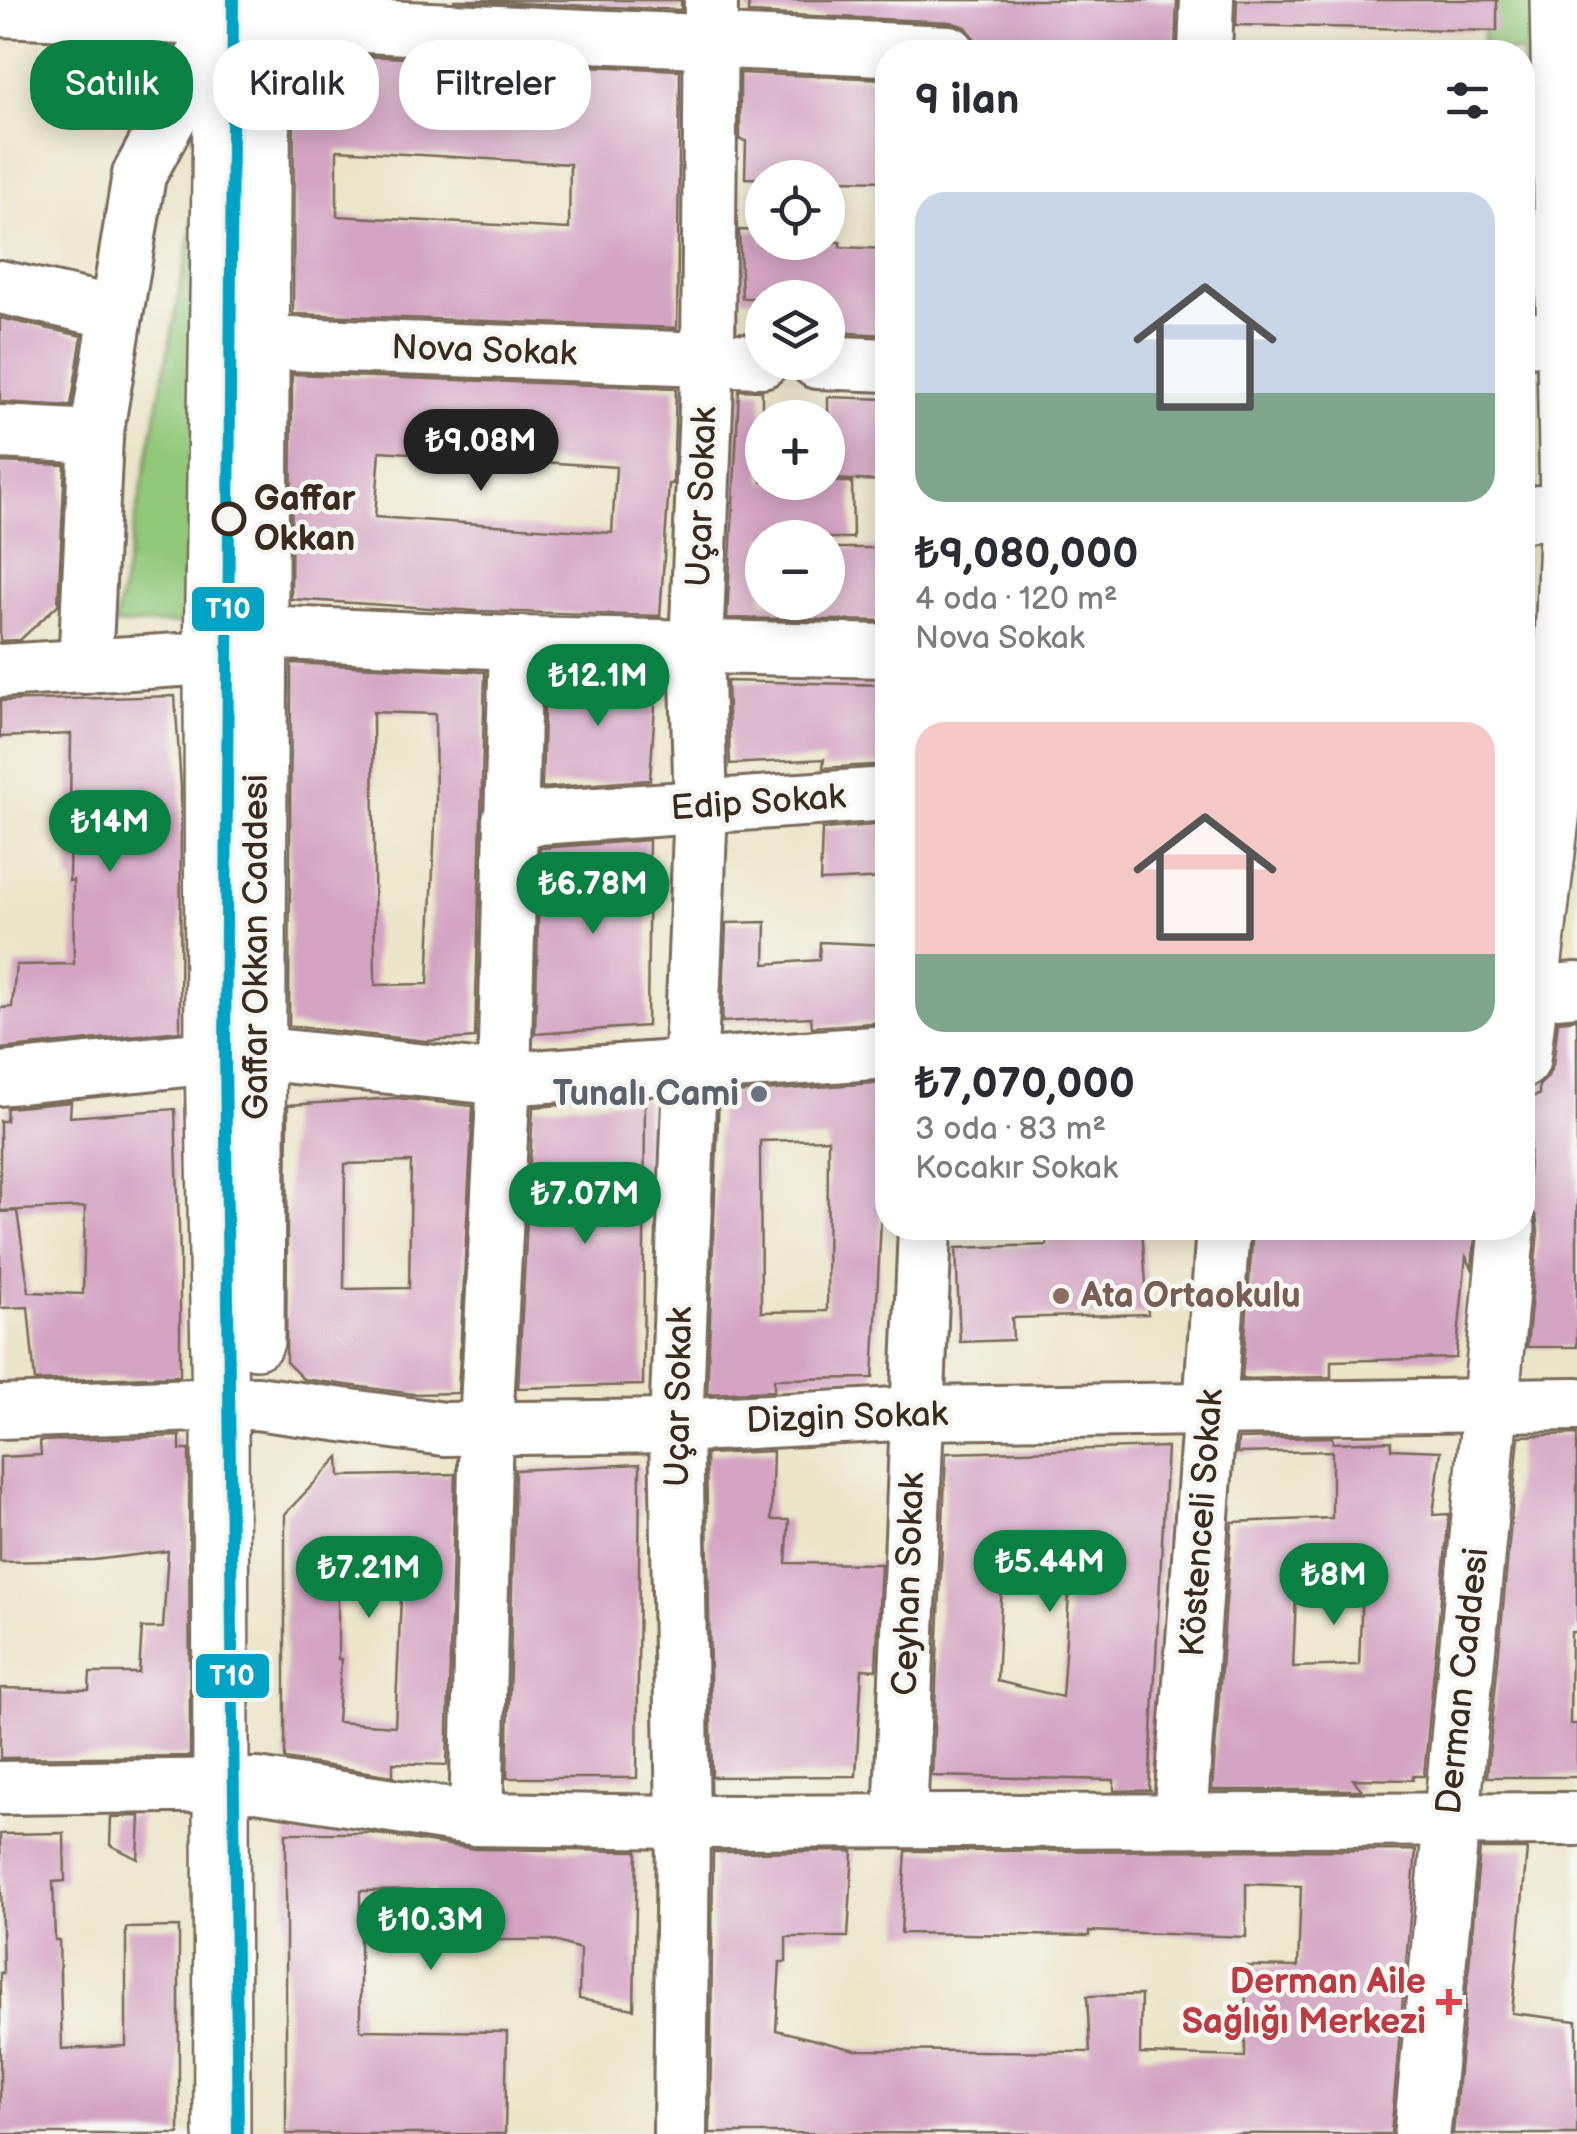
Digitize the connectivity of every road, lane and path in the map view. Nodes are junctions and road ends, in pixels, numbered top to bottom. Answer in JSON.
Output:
{"nodes":[{"id":1,"x":1208,"y":0,"type":"edge"},
{"id":2,"x":1558,"y":0,"type":"edge"},
{"id":3,"x":0,"y":10,"type":"edge"},
{"id":4,"x":243,"y":10,"type":"edge"},
{"id":5,"x":711,"y":22,"type":"edge"},
{"id":6,"x":1206,"y":40,"type":"edge"},
{"id":7,"x":875,"y":43,"type":"edge"},
{"id":8,"x":1553,"y":82,"type":"edge"},
{"id":9,"x":0,"y":287,"type":"edge"},
{"id":10,"x":116,"y":313,"type":"junction"},
{"id":11,"x":1543,"y":339,"type":"edge"},
{"id":12,"x":260,"y":342,"type":"junction"},
{"id":13,"x":708,"y":358,"type":"junction"},
{"id":14,"x":745,"y":359,"type":"edge"},
{"id":15,"x":845,"y":363,"type":"edge"},
{"id":16,"x":875,"y":364,"type":"edge"},
{"id":17,"x":0,"y":432,"type":"edge"},
{"id":18,"x":96,"y":436,"type":"junction"},
{"id":19,"x":1545,"y":511,"type":"edge"},
{"id":20,"x":516,"y":643,"type":"junction"},
{"id":21,"x":235,"y":645,"type":"junction"},
{"id":22,"x":696,"y":647,"type":"junction"},
{"id":23,"x":875,"y":650,"type":"edge"},
{"id":24,"x":85,"y":667,"type":"junction"},
{"id":25,"x":0,"y":671,"type":"edge"},
{"id":26,"x":1553,"y":753,"type":"edge"},
{"id":27,"x":875,"y":795,"type":"edge"},
{"id":28,"x":701,"y":806,"type":"junction"},
{"id":29,"x":509,"y":820,"type":"junction"},
{"id":30,"x":1543,"y":992,"type":"edge"},
{"id":31,"x":1535,"y":1018,"type":"edge"},
{"id":32,"x":875,"y":1053,"type":"edge"},
{"id":33,"x":234,"y":1054,"type":"junction"},
{"id":34,"x":690,"y":1066,"type":"junction"},
{"id":35,"x":0,"y":1079,"type":"edge"},
{"id":36,"x":504,"y":1079,"type":"junction"},
{"id":37,"x":924,"y":1240,"type":"edge"},
{"id":38,"x":1222,"y":1240,"type":"edge"},
{"id":39,"x":1506,"y":1240,"type":"edge"},
{"id":40,"x":1577,"y":1404,"type":"edge"},
{"id":41,"x":238,"y":1405,"type":"junction"},
{"id":42,"x":1490,"y":1407,"type":"junction"},
{"id":43,"x":1210,"y":1409,"type":"junction"},
{"id":44,"x":0,"y":1412,"type":"edge"},
{"id":45,"x":915,"y":1414,"type":"junction"},
{"id":46,"x":486,"y":1426,"type":"junction"},
{"id":47,"x":676,"y":1426,"type":"junction"},
{"id":48,"x":238,"y":1784,"type":"junction"},
{"id":49,"x":0,"y":1788,"type":"edge"},
{"id":50,"x":1450,"y":1818,"type":"junction"},
{"id":51,"x":476,"y":1819,"type":"junction"},
{"id":52,"x":1577,"y":1819,"type":"edge"},
{"id":53,"x":1180,"y":1820,"type":"junction"},
{"id":54,"x":900,"y":1821,"type":"junction"},
{"id":55,"x":682,"y":1822,"type":"junction"},
{"id":56,"x":222,"y":2134,"type":"edge"},
{"id":57,"x":256,"y":2134,"type":"edge"},
{"id":58,"x":680,"y":2134,"type":"edge"},
{"id":59,"x":1422,"y":2134,"type":"edge"}],
"edges":[{"from":1,"to":6,"type":"street"},
{"from":2,"to":8,"type":"main road"},
{"from":3,"to":4,"type":"street"},
{"from":4,"to":5,"type":"street"},
{"from":4,"to":10,"type":"street"},
{"from":4,"to":12,"type":"main road","name":"Gaffar Okkan Caddesi"},
{"from":4,"to":21,"type":"main road","name":"Gaffar Okkan Caddesi"},
{"from":5,"to":7,"type":"street"},
{"from":5,"to":13,"type":"street","name":"Uçar Sokak"},
{"from":8,"to":11,"type":"main road"},
{"from":9,"to":10,"type":"street"},
{"from":10,"to":18,"type":"street"},
{"from":11,"to":19,"type":"main road"},
{"from":12,"to":13,"type":"street","name":"Nova Sokak"},
{"from":12,"to":21,"type":"main road","name":"Gaffar Okkan Caddesi"},
{"from":13,"to":14,"type":"street","name":"Nova Sokak"},
{"from":13,"to":22,"type":"street","name":"Uçar Sokak"},
{"from":15,"to":16,"type":"street"},
{"from":17,"to":18,"type":"street"},
{"from":18,"to":24,"type":"street"},
{"from":19,"to":26,"type":"main road"},
{"from":20,"to":21,"type":"street"},
{"from":20,"to":22,"type":"street"},
{"from":20,"to":29,"type":"street"},
{"from":21,"to":24,"type":"street"},
{"from":21,"to":33,"type":"main road","name":"Gaffar Okkan Caddesi"},
{"from":22,"to":23,"type":"street"},
{"from":22,"to":28,"type":"street","name":"Uçar Sokak"},
{"from":24,"to":25,"type":"street"},
{"from":26,"to":30,"type":"main road"},
{"from":27,"to":28,"type":"street","name":"Edip Sokak"},
{"from":28,"to":29,"type":"street","name":"Edip Sokak"},
{"from":28,"to":34,"type":"street","name":"Uçar Sokak"},
{"from":29,"to":36,"type":"street"},
{"from":30,"to":31,"type":"main road"},
{"from":32,"to":34,"type":"street"},
{"from":33,"to":35,"type":"street"},
{"from":33,"to":36,"type":"street"},
{"from":33,"to":41,"type":"main road","name":"Gaffar Okkan Caddesi"},
{"from":34,"to":36,"type":"street"},
{"from":34,"to":47,"type":"street","name":"Uçar Sokak"},
{"from":36,"to":46,"type":"street"},
{"from":37,"to":45,"type":"street","name":"Ceyhan Sokak"},
{"from":38,"to":43,"type":"street","name":"Köstenceli Sokak"},
{"from":39,"to":42,"type":"main road","name":"Derman Caddesi"},
{"from":40,"to":42,"type":"street","name":"Dizgin Sokak"},
{"from":41,"to":44,"type":"street","name":"Dizgin Sokak"},
{"from":41,"to":46,"type":"street","name":"Dizgin Sokak"},
{"from":41,"to":48,"type":"main road","name":"Gaffar Okkan Caddesi"},
{"from":42,"to":43,"type":"street","name":"Dizgin Sokak"},
{"from":42,"to":50,"type":"main road","name":"Derman Caddesi"},
{"from":43,"to":45,"type":"street","name":"Dizgin Sokak"},
{"from":43,"to":53,"type":"street","name":"Köstenceli Sokak"},
{"from":45,"to":47,"type":"street","name":"Dizgin Sokak"},
{"from":45,"to":54,"type":"street","name":"Ceyhan Sokak"},
{"from":46,"to":47,"type":"street","name":"Dizgin Sokak"},
{"from":46,"to":51,"type":"street"},
{"from":47,"to":55,"type":"street","name":"Uçar Sokak"},
{"from":48,"to":49,"type":"street"},
{"from":48,"to":51,"type":"street"},
{"from":48,"to":56,"type":"main road","name":"Gaffar Okkan Caddesi"},
{"from":48,"to":57,"type":"main road","name":"Gaffar Okkan Caddesi"},
{"from":50,"to":52,"type":"street"},
{"from":50,"to":53,"type":"street"},
{"from":50,"to":59,"type":"main road","name":"Derman Caddesi"},
{"from":51,"to":55,"type":"street"},
{"from":53,"to":54,"type":"street"},
{"from":54,"to":55,"type":"street"},
{"from":55,"to":58,"type":"street","name":"Uçar Sokak"}]}
